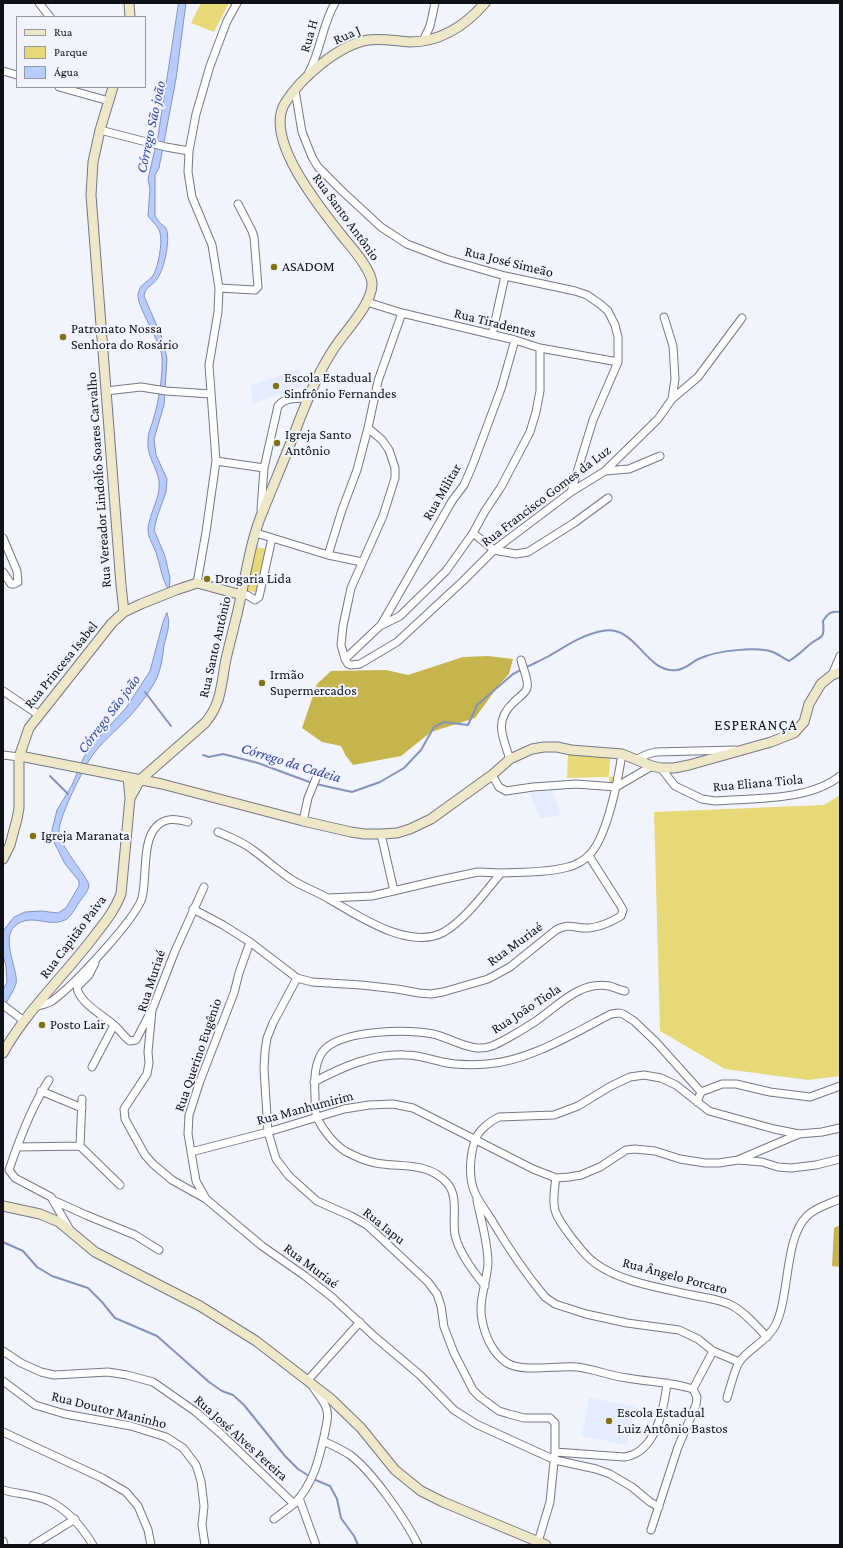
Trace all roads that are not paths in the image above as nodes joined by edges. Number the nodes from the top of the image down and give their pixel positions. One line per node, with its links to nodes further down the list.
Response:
1 (39, 3): 7 (street)
2 (128, 3): 8 (street)
3 (237, 3): 18 (street)
4 (335, 3): 12 (street, Rua H)
5 (435, 3): 9 (street)
6 (485, 3): 9 (street, Rua J)
7 (49, 16)
8 (130, 16)
9 (423, 41): 12 (street, Rua J)
10 (3, 71): 11 (street)
11 (16, 75)
12 (307, 76): 15 (street, Rua J)
13 (63, 88): 16 (street)
14 (113, 88): 16 (street, Rua Vereador Lindolfo Soares Carvalho)
15 (295, 90): 20 (street, Rua José Simeão); 22 (street, Rua Santo Antônio)
16 (109, 101): 17 (street, Rua Vereador Lindolfo Soares Carvalho)
17 (100, 130): 18 (street); 30 (street, Rua Vereador Lindolfo Soares Carvalho)
18 (188, 151): 21 (street)
19 (238, 204): 21 (street)
20 (505, 276): 26 (street); 29 (street, Rua José Simeão)
21 (219, 288): 31 (street)
22 (367, 302): 23 (street, Rua Tiradentes); 32 (street, Rua Santo Antônio)
23 (402, 314): 26 (street, Rua Tiradentes); 34 (street)
24 (664, 318): 33 (street, Rua Francisco Gomes da Luz)
25 (742, 318): 33 (street)
26 (492, 335): 27 (street, Rua Tiradentes)
27 (515, 340): 28 (street, Rua Tiradentes); 53 (street, Rua Militar)
28 (540, 348): 29 (street, Rua Tiradentes); 42 (street)
29 (618, 362): 39 (street, Rua José Simeão)
30 (106, 391): 31 (street); 52 (street, Rua Vereador Lindolfo Soares Carvalho)
31 (211, 394): 36 (street)
32 (307, 398): 37 (street, Rua Santo Antônio); 41 (street, Rua Santo Antônio)
33 (672, 399): 38 (street, Rua Francisco Gomes da Luz)
34 (368, 428): 47 (street); 48 (street)
35 (660, 456): 38 (street)
36 (216, 460): 37 (street); 50 (street)
37 (264, 468): 41 (street, Rua Santo Antônio)
38 (605, 471): 39 (street, Rua Francisco Gomes da Luz)
39 (571, 492): 46 (street, Rua Francisco Gomes da Luz)
40 (608, 498): 46 (street)
41 (261, 514): 43 (street, Rua Santo Antônio)
42 (473, 533): 46 (street); 53 (street)
43 (256, 534): 45 (street); 51 (street, Rua Santo Antônio)
44 (3, 538): 49 (street)
45 (272, 538): 47 (street); 51 (street)
46 (494, 550): 55 (street, Rua Francisco Gomes da Luz)
47 (328, 555): 48 (street)
48 (362, 562): 55 (street)
49 (3, 572)
50 (197, 583): 51 (street); 52 (street, Rua Princesa Isabel)
51 (242, 595): 72 (street, Rua Santo Antônio)
52 (124, 612): 59 (street, Rua Princesa Isabel)
53 (381, 625): 55 (street)
54 (840, 656): 57 (street)
55 (345, 659)
56 (522, 663): 64 (street)
57 (836, 674): 60 (street)
58 (3, 691): 59 (street)
59 (39, 715): 63 (street, Rua Princesa Isabel)
60 (738, 750): 65 (street); 67 (street)
61 (622, 754): 64 (street); 65 (street); 73 (street)
62 (3, 755): 63 (street)
63 (22, 757): 70 (street); 80 (street, Rua Princesa Isabel)
64 (510, 759): 68 (street)
65 (636, 759): 66 (street)
66 (652, 766): 67 (street); 73 (street)
67 (661, 768): 69 (street, Rua Eliana Tiola)
68 (492, 775): 73 (street); 78 (street)
69 (840, 776)
70 (128, 777): 72 (street); 74 (street)
71 (316, 778): 75 (street)
72 (140, 780): 74 (street, Rua Santo Antônio); 75 (street)
73 (616, 787): 79 (street)
74 (130, 798): 91 (street, Rua Capitão Paiva)
75 (303, 821): 78 (street)
76 (188, 822): 87 (street)
77 (218, 832): 84 (street)
78 (381, 834): 83 (street)
79 (589, 856): 81 (street); 88 (street, Rua Muriaé)
80 (3, 859)
81 (501, 873): 83 (street); 84 (street)
82 (204, 887): 85 (street)
83 (394, 891): 84 (street)
84 (329, 898)
85 (193, 909): 86 (street, Rua Muriaé); 92 (street, Rua Muriaé)
86 (250, 942): 88 (street, Rua Muriaé); 112 (street, Rua Querino Eugênio)
87 (99, 955): 91 (street); 94 (street)
88 (297, 978): 107 (street, Rua Iapu)
89 (624, 991): 98 (street, Rua João Tiola)
90 (4, 1006): 93 (street)
91 (38, 1006): 93 (street, Rua Capitão Paiva)
92 (152, 1010): 94 (street); 118 (street, Rua Muriaé)
93 (24, 1022): 95 (street, Rua Capitão Paiva)
94 (114, 1025): 96 (street)
95 (3, 1053)
96 (92, 1067)
97 (49, 1080): 100 (street)
98 (314, 1082): 101 (street); 105 (street, Rua João Tiola)
99 (840, 1086): 101 (street)
100 (42, 1091): 104 (street); 111 (street)
101 (701, 1092): 103 (street)
102 (82, 1099): 104 (street)
103 (697, 1102): 108 (street); 109 (street)
104 (82, 1108): 110 (street)
105 (317, 1117): 107 (street, Rua Manhumirim); 109 (street, Rua Manhumirim); 124 (street)
106 (840, 1128): 108 (street)
107 (268, 1132): 112 (street, Rua Manhumirim); 137 (street, Rua Iapu)
108 (799, 1134): 114 (street)
109 (476, 1139): 115 (street, Rua Manhumirim); 117 (street)
110 (80, 1146): 111 (street); 116 (street)
111 (18, 1147): 120 (street)
112 (191, 1152): 118 (street, Rua Querino Eugênio)
113 (840, 1159): 114 (street)
114 (738, 1160): 115 (street)
115 (556, 1178): 126 (street, Rua Ângelo Porcaro)
116 (120, 1185)
117 (475, 1194): 124 (street); 128 (street)
118 (206, 1199): 125 (street, Rua Muriaé)
119 (840, 1199): 126 (street)
120 (55, 1201): 122 (street); 123 (street)
121 (3, 1206): 122 (street)
122 (70, 1230): 131 (street)
123 (159, 1250)
124 (485, 1286): 132 (street)
125 (360, 1322): 131 (street); 138 (street, Rua Muriaé)
126 (767, 1337): 129 (street)
127 (3, 1351): 141 (street, Rua José Alves Pereira)
128 (713, 1351): 129 (street); 133 (street)
129 (739, 1362): 134 (street)
130 (3, 1381): 152 (street, Rua Doutor Maninho)
131 (309, 1382): 136 (street); 147 (street)
132 (667, 1383): 133 (street); 137 (street)
133 (693, 1389): 142 (street)
134 (726, 1398)
135 (3, 1432): 151 (street)
136 (323, 1441): 140 (street); 154 (street)
137 (555, 1452): 138 (street)
138 (555, 1460): 142 (street, Rua Muriaé); 147 (street)
139 (3, 1490): 144 (street)
140 (300, 1498): 141 (street); 153 (street)
141 (294, 1504): 143 (street)
142 (659, 1507): 145 (street)
143 (274, 1519)
144 (75, 1520): 149 (street); 150 (street)
145 (651, 1530)
146 (3, 1541): 148 (street)
147 (542, 1543)
148 (4, 1545)
149 (32, 1545)
150 (93, 1545)
151 (151, 1545)
152 (205, 1545)
153 (316, 1545)
154 (418, 1545)

